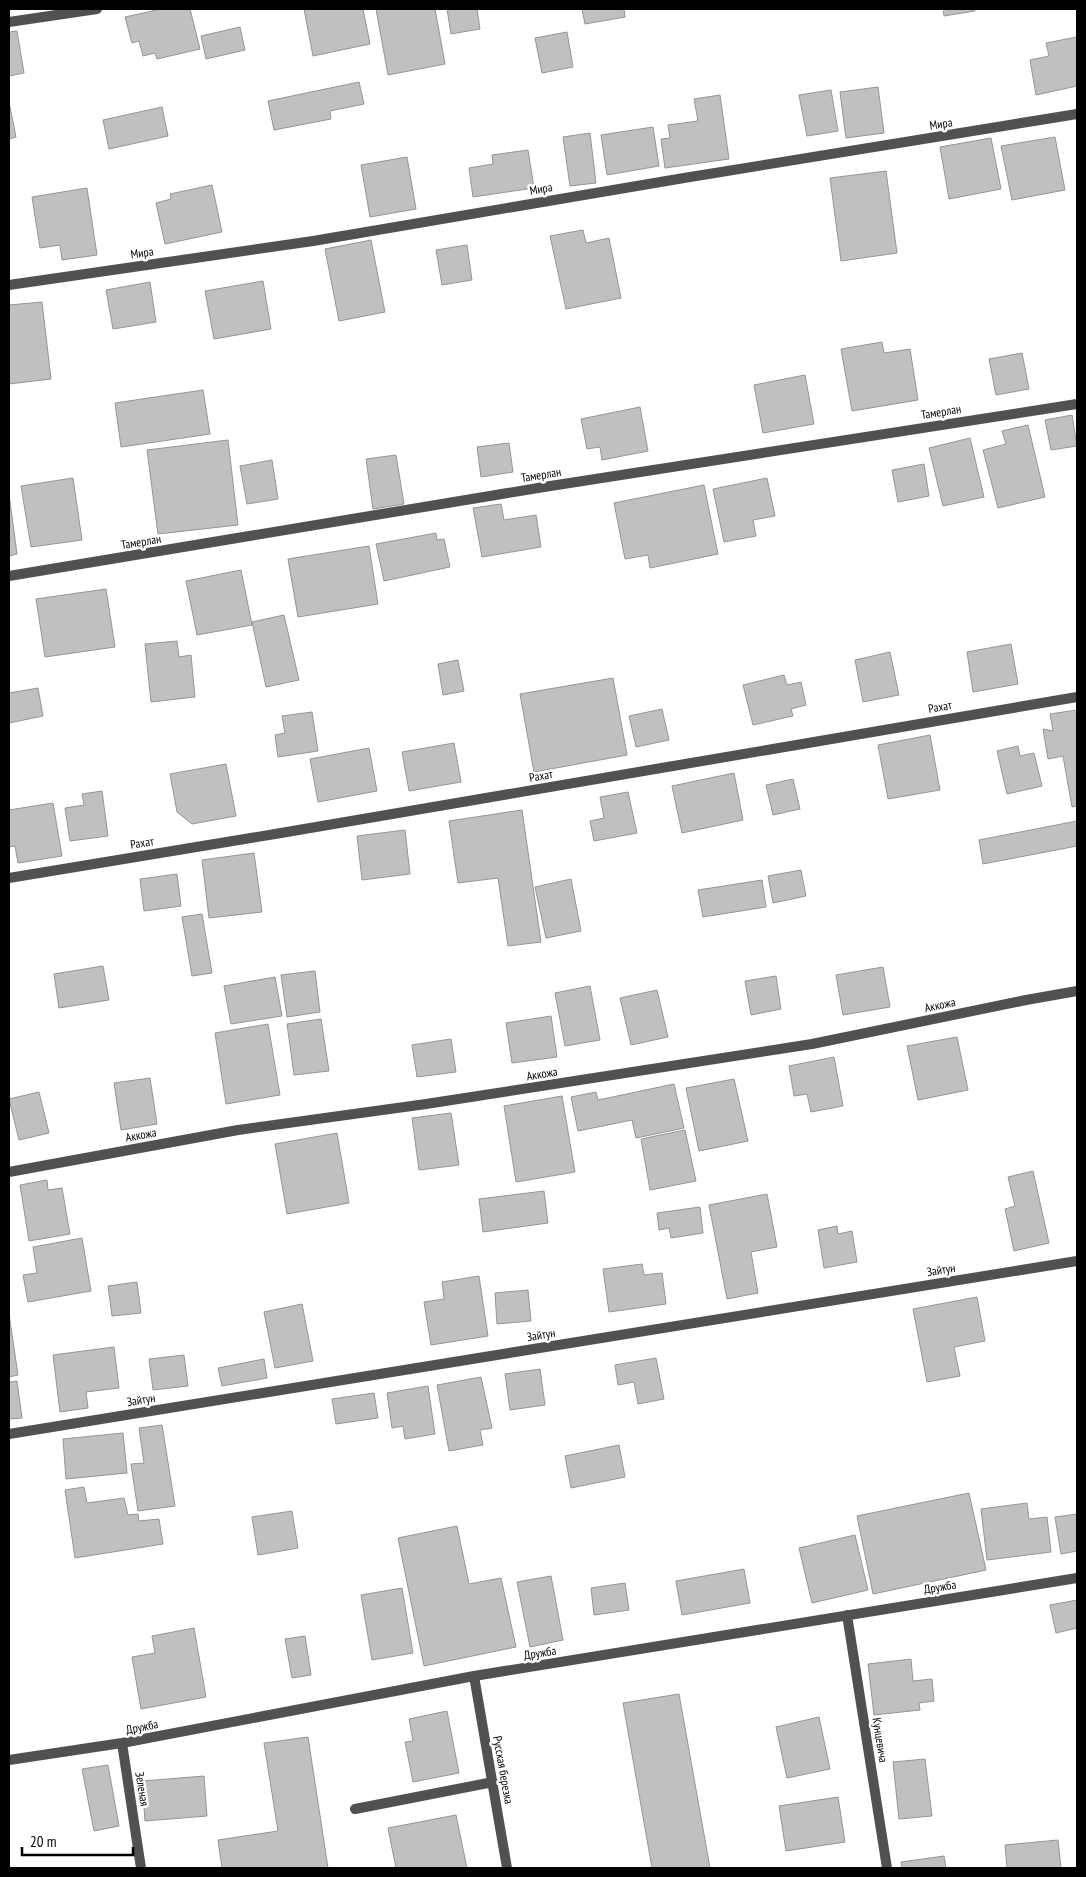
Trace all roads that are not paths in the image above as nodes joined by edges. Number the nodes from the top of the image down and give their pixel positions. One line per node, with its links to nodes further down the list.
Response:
1 (97, 9): 2 (street)
2 (9, 22)
3 (1077, 114): 4 (street, Мира)
4 (9, 285)
5 (1077, 404): 6 (street, Тамерлан)
6 (9, 576)
7 (1077, 696): 8 (street, Рахат)
8 (9, 878)
9 (1077, 991): 10 (street, Аккожа)
10 (9, 1172)
11 (1077, 1261): 12 (street, Зайтун)
12 (9, 1434)
13 (1077, 1578): 14 (street, Дружба)
14 (847, 1615): 15 (street, Дружба); 22 (street, Кунцевича)
15 (474, 1676): 16 (street, Дружба); 18 (street, Русская березка)
16 (122, 1743): 17 (street, Дружба); 20 (street, Зеленая)
17 (9, 1760)
18 (493, 1782): 19 (street); 21 (street, Русская березка)
19 (355, 1809)
20 (141, 1868)
21 (507, 1868)
22 (888, 1868)

